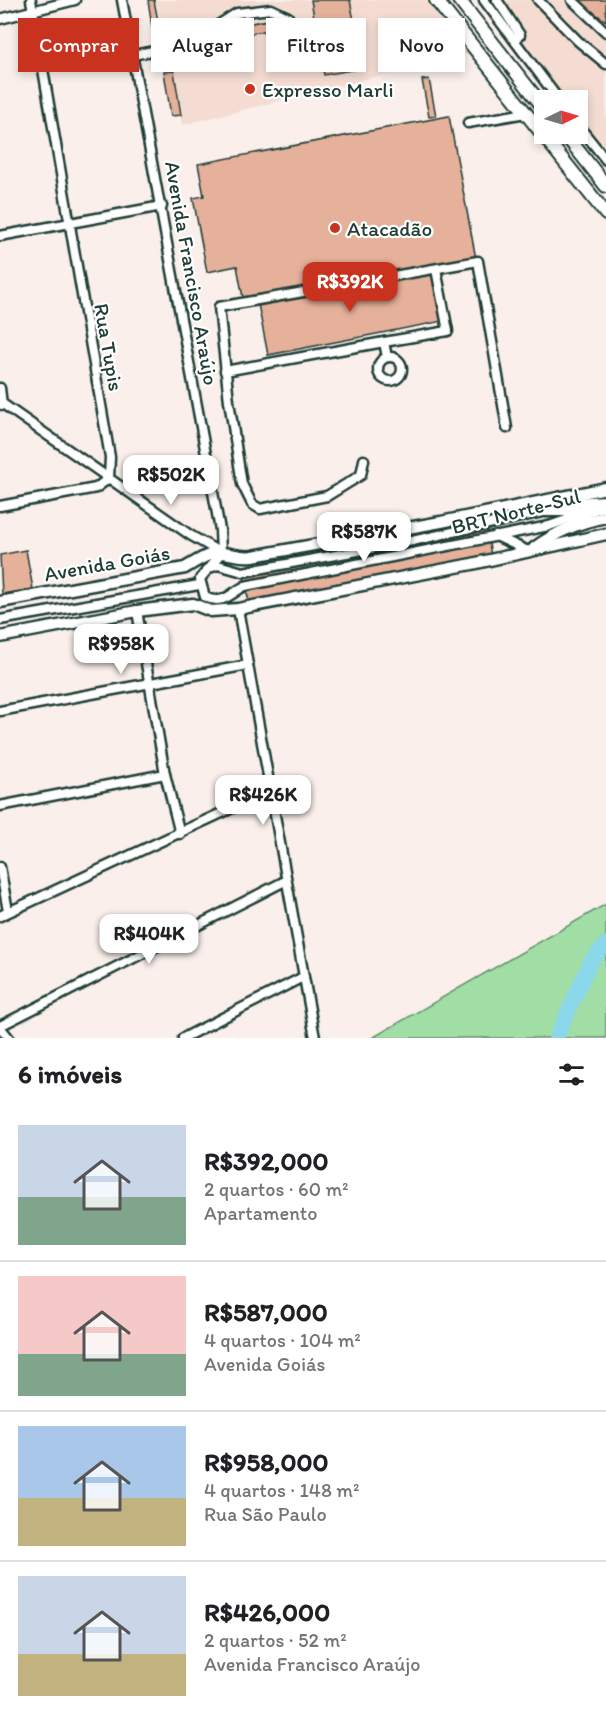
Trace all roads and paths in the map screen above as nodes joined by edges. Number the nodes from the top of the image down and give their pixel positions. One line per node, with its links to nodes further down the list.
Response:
1 (31, 0): 10 (street, Rua Tupis)
2 (75, 0): 10 (street)
3 (122, 0): 11 (street, Avenida Francisco Araújo)
4 (436, 0): 21 (highway)
5 (459, 0): 20 (highway)
6 (484, 0): 16 (street)
7 (497, 0): 16 (street)
8 (538, 0): 17 (street)
9 (572, 0): 15 (street)
10 (33, 11): 14 (street); 29 (street, Rua Tupis)
11 (126, 18)
12 (229, 18): 13 (street)
13 (288, 18)
14 (0, 19)
15 (606, 33)
16 (514, 40): 19 (street)
17 (606, 64)
18 (136, 72): 27 (street, Avenida Francisco Araújo)
19 (552, 90)
20 (534, 95)
21 (525, 113): 22 (street); 28 (highway)
22 (468, 123)
23 (588, 138): 25 (street)
24 (573, 144): 26 (highway)
25 (606, 160)
26 (606, 186)
27 (162, 206): 29 (street); 50 (street, Avenida Francisco Araújo)
28 (606, 214)
29 (70, 223): 30 (street); 39 (street, Rua Tupis)
30 (0, 236)
31 (436, 269): 32 (street); 34 (street); 37 (street)
32 (384, 342): 33 (street); 34 (street)
33 (387, 357)
34 (225, 371): 38 (street)
35 (0, 388): 36 (street)
36 (1, 404): 39 (street)
37 (507, 429)
38 (364, 460)
39 (109, 478): 43 (street); 50 (street)
40 (606, 488): 42 (main road, Avenida Goiás)
41 (606, 501): 45 (main road)
42 (519, 506): 45 (main road); 50 (main road, Avenida Goiás)
43 (0, 507)
44 (606, 508): 45 (street)
45 (593, 511): 46 (main road); 48 (street, BRT Norte-Sul); 49 (main road); 51 (street, BRT Norte-Sul)
46 (606, 517)
47 (606, 534): 49 (main road)
48 (496, 536): 49 (street); 53 (street, BRT Norte-Sul)
49 (529, 552): 55 (main road)
50 (221, 553): 51 (street); 54 (main road, Avenida Goiás)
51 (207, 569): 52 (street)
52 (200, 585): 53 (street); 57 (street)
53 (208, 599): 55 (street)
54 (0, 602)
55 (233, 610): 56 (main road); 59 (street)
56 (137, 611): 58 (main road); 60 (street)
57 (0, 620)
58 (0, 637)
59 (248, 665): 60 (street); 63 (street)
60 (148, 683): 61 (street); 62 (street)
61 (0, 711)
62 (165, 774): 64 (street); 65 (street)
63 (271, 790): 65 (street); 67 (street)
64 (0, 806)
65 (180, 834): 68 (street)
66 (0, 867): 68 (street)
67 (285, 880): 69 (street); 70 (street)
68 (4, 914)
69 (303, 977): 72 (street); 73 (street)
70 (0, 1027): 71 (street)
71 (9, 1038)
72 (183, 1038)
73 (315, 1038)

